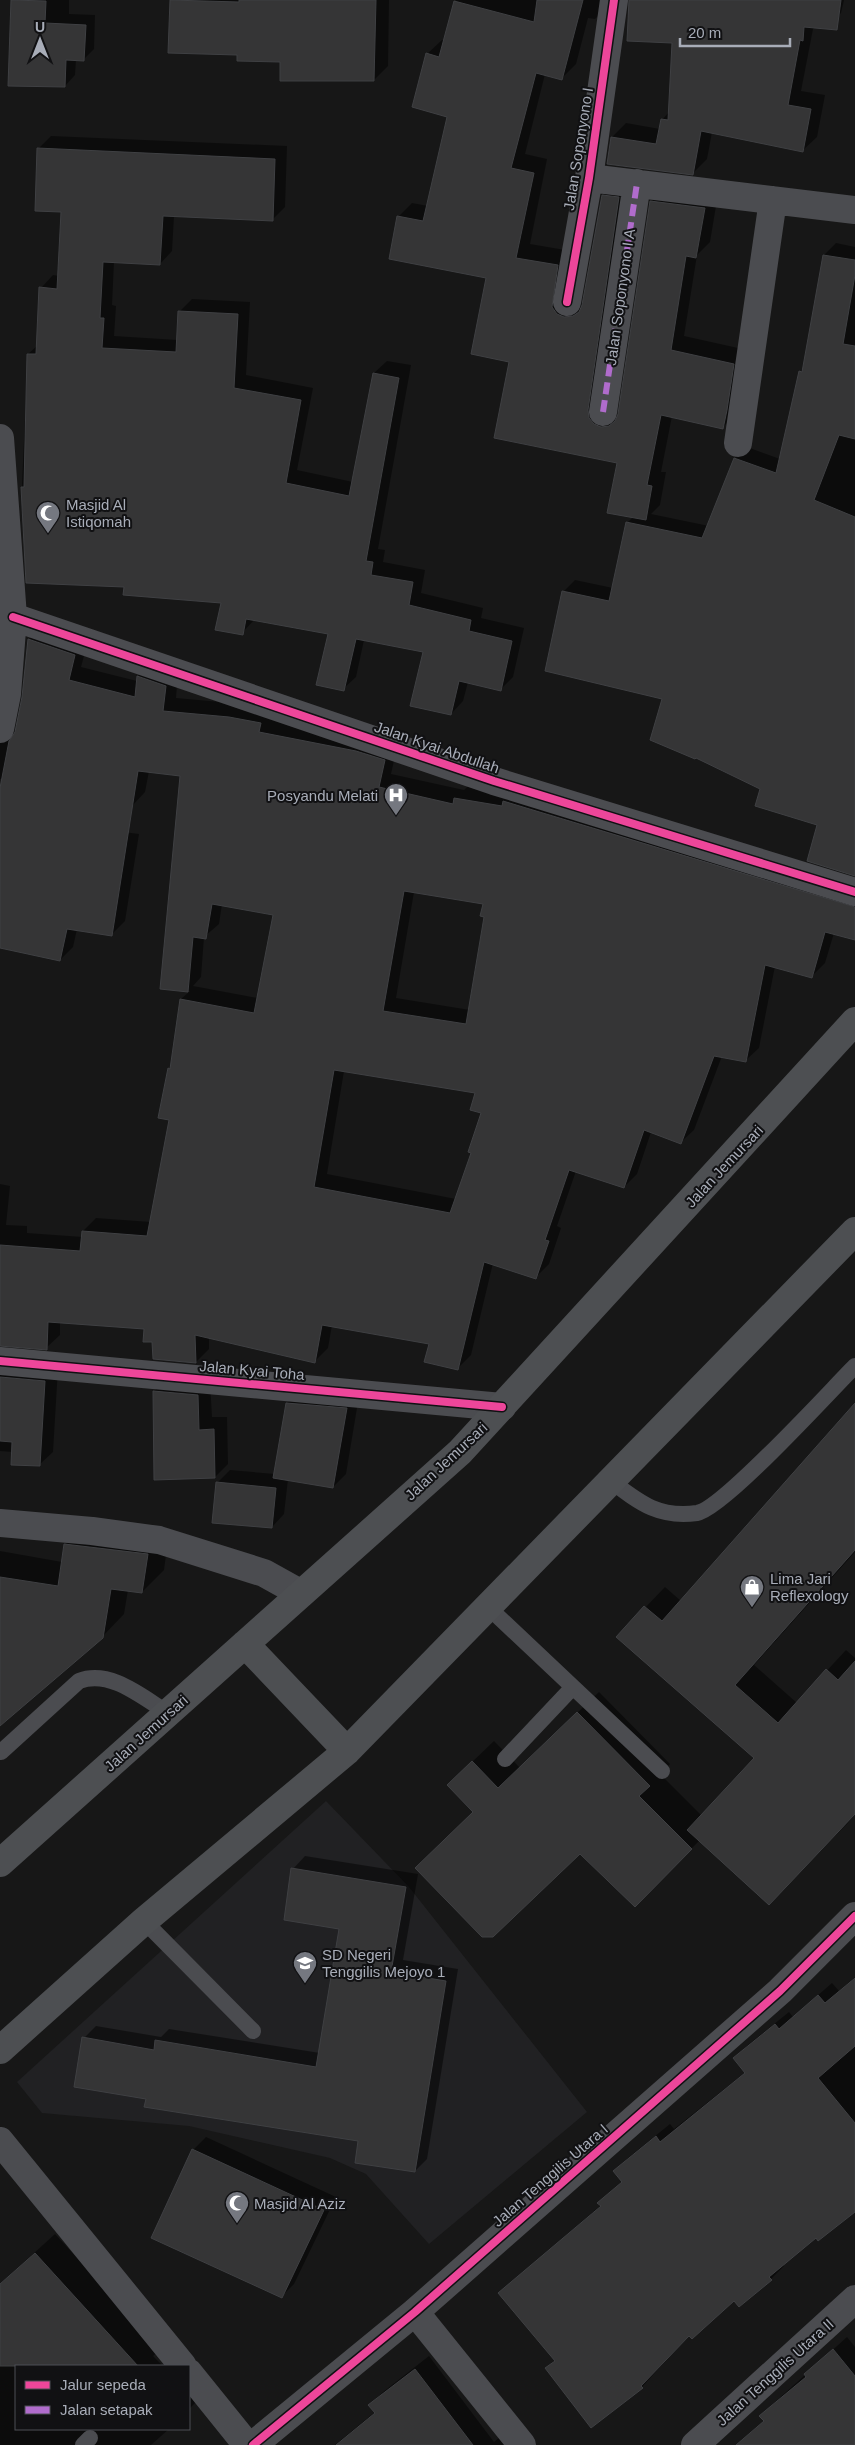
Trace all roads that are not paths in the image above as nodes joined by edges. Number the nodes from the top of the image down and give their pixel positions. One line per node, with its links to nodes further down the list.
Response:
1 (614, 0): 2 (street, Jalan Soponyono I)
2 (589, 178): 3 (street, Jalan Soponyono I); 6 (street, Jalan Soponyono I)
3 (637, 183): 4 (street, Jalan Soponyono I); 7 (street, Jalan Soponyono I A)
4 (773, 200): 5 (street, Jalan Soponyono I); 9 (street)
5 (855, 210)
6 (566, 302)
7 (603, 412)
8 (0, 438): 10 (street)
9 (738, 443)
10 (13, 617): 11 (street); 12 (street, Jalan Kyai Abdullah)
11 (0, 729)
12 (855, 892)
13 (855, 1021): 17 (main road, Jalan Jemursari)
14 (855, 1232): 18 (main road)
15 (0, 1361): 17 (street, Jalan Kyai Toha)
16 (855, 1366): 18 (lane)
17 (502, 1407): 20 (main road, Jalan Jemursari)
18 (611, 1482): 21 (main road)
19 (0, 1524): 20 (street)
20 (300, 1593): 22 (main road, Jalan Jemursari)
21 (488, 1607): 23 (lane); 25 (main road)
22 (245, 1644): 24 (main road, Jalan Jemursari); 25 (main road)
23 (573, 1687): 27 (lane); 28 (lane)
24 (168, 1713): 26 (lane); 29 (main road, Jalan Jemursari)
25 (347, 1751): 31 (main road)
26 (0, 1752)
27 (505, 1759)
28 (662, 1771)
29 (0, 1863)
30 (855, 1916): 36 (street, Jalan Tenggilis Utara I)
31 (144, 1921): 32 (lane); 33 (main road)
32 (253, 2031)
33 (0, 2050)
34 (0, 2141): 37 (street)
35 (855, 2299): 42 (street, Jalan Tenggilis Utara II)
36 (415, 2312): 40 (street, Jalan Tenggilis Utara I); 41 (street)
37 (182, 2365)
38 (190, 2374): 39 (street)
39 (247, 2445)
40 (253, 2445)
41 (522, 2445)
42 (695, 2445)

